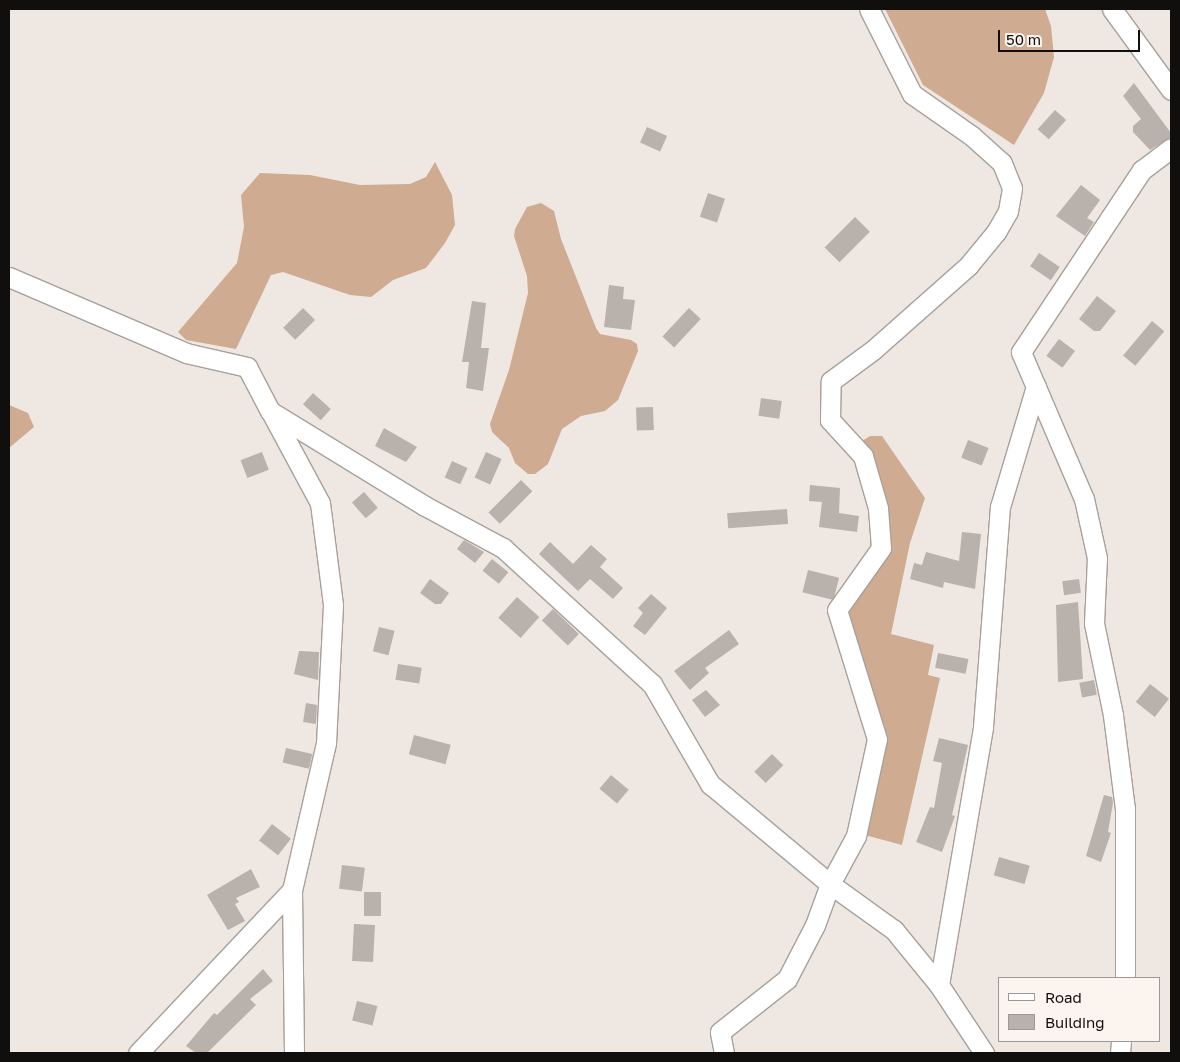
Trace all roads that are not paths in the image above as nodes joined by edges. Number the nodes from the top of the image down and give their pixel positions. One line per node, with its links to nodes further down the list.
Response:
1 (869, 9): 10 (street)
2 (1112, 9): 3 (street)
3 (1171, 90)
4 (1171, 148): 8 (street)
5 (9, 277): 6 (street)
6 (36, 289): 7 (street); 9 (street)
7 (9, 294)
8 (1036, 386): 12 (street); 13 (street)
9 (270, 411): 10 (street); 11 (street)
10 (830, 884): 13 (street); 16 (street)
11 (292, 890): 14 (street); 15 (street)
12 (1125, 977)
13 (939, 985): 17 (street)
14 (138, 1053)
15 (294, 1053)
16 (724, 1053)
17 (984, 1053)

